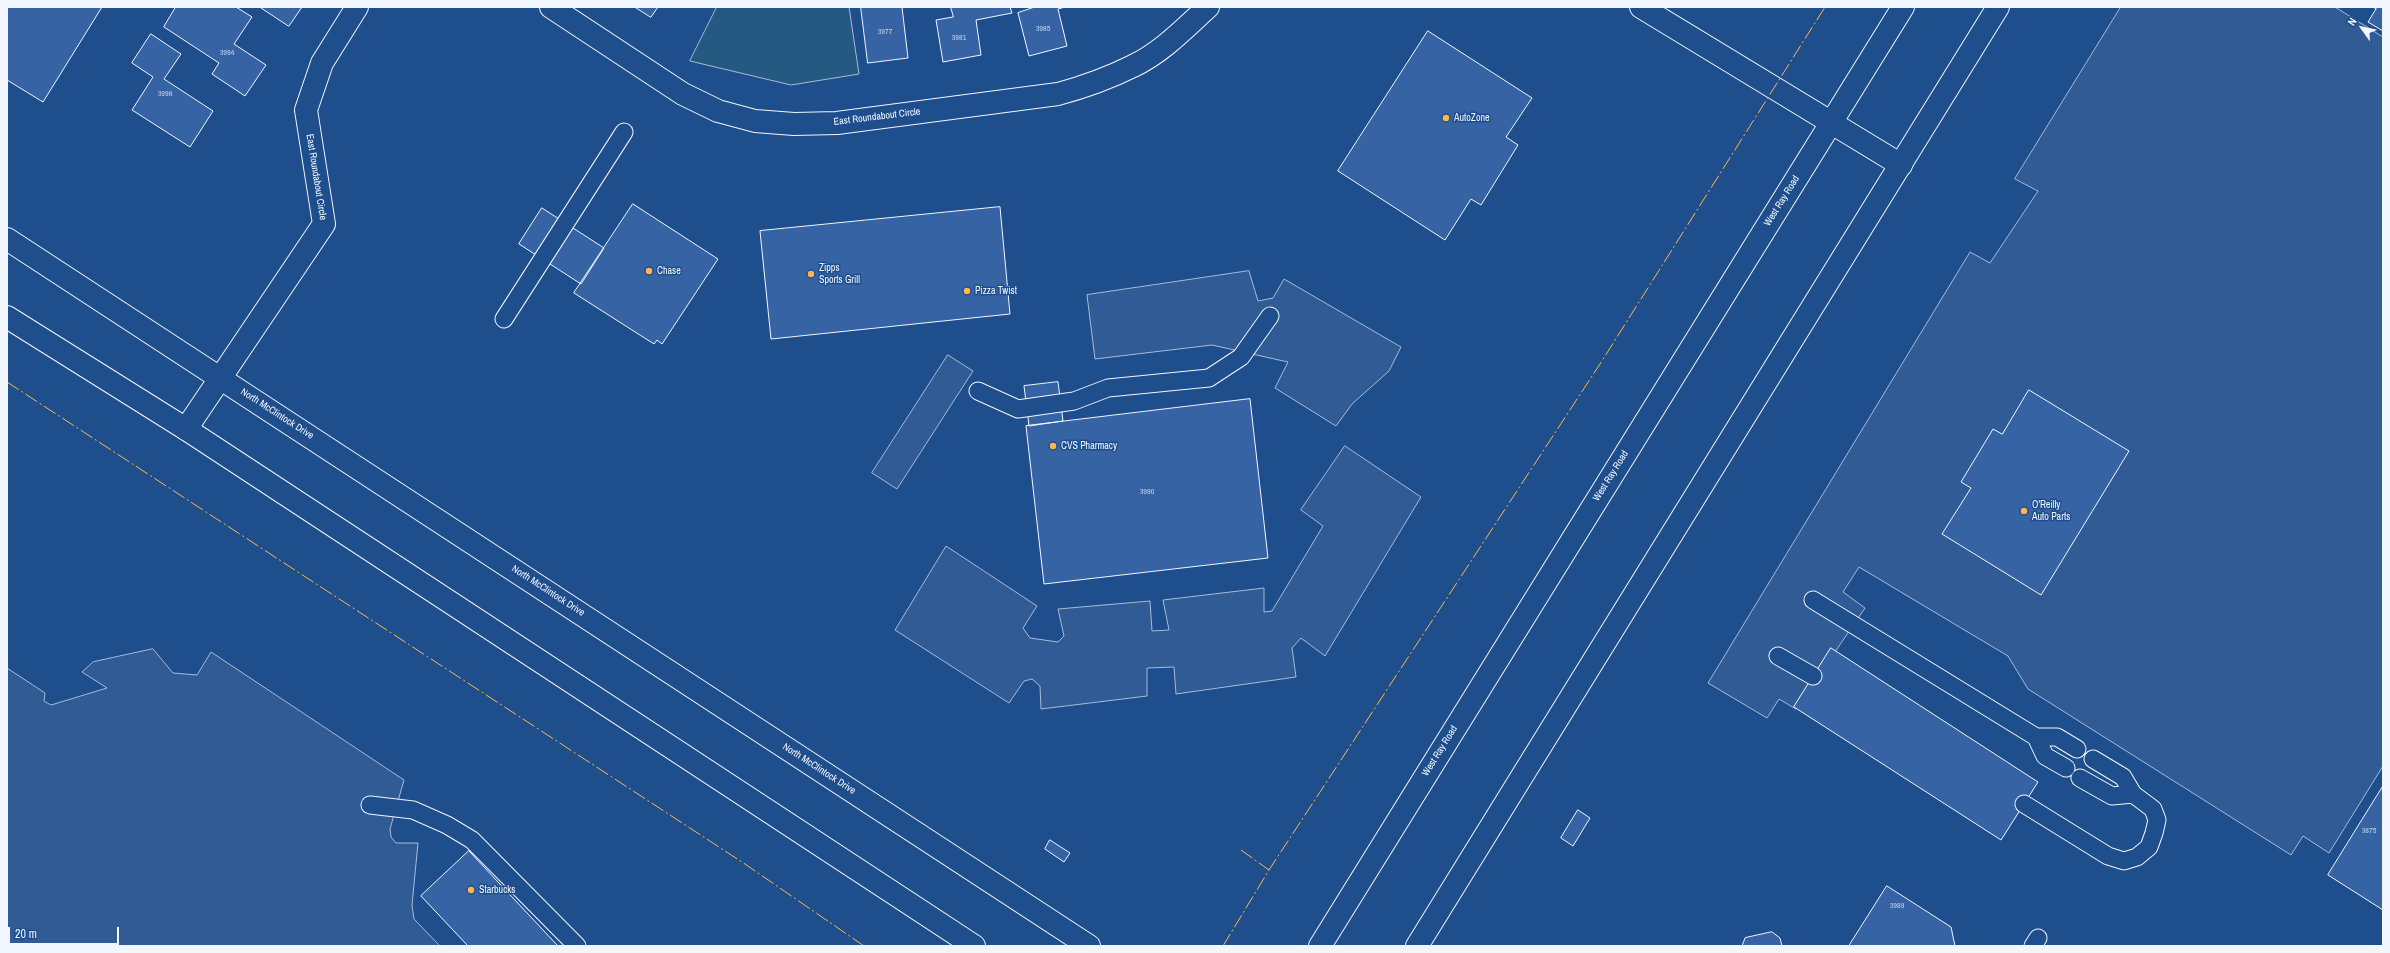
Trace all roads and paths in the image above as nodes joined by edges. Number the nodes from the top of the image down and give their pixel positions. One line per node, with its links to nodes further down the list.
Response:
1 (357, 7): 14 (main road, East Roundabout Circle)
2 (551, 7): 3 (main road, East Roundabout Circle)
3 (1208, 7)
4 (1641, 7): 7 (main road)
5 (1903, 7): 7 (main road, West Ray Road)
6 (1998, 7): 9 (main road)
7 (1830, 123): 9 (main road); 31 (main road, West Ray Road)
8 (624, 132): 13 (lane)
9 (1901, 165): 32 (main road)
10 (7, 239): 14 (main road, North McClintock Drive)
11 (1270, 316): 15 (lane)
12 (7, 317): 16 (main road)
13 (504, 319)
14 (221, 377): 16 (main road, East Roundabout Circle); 30 (main road, North McClintock Drive)
15 (978, 391)
16 (186, 429): 29 (main road)
17 (1813, 600): 20 (lane)
18 (1778, 656): 19 (lane)
19 (1813, 676)
20 (2036, 737): 21 (lane); 23 (lane)
21 (2077, 749)
22 (2093, 759): 25 (lane)
23 (2066, 768)
24 (2080, 778): 25 (lane)
25 (2133, 794): 26 (lane)
26 (2024, 804)
27 (370, 805): 28 (lane)
28 (577, 946)
29 (974, 946)
30 (1089, 946)
31 (1320, 946)
32 (1417, 946)

